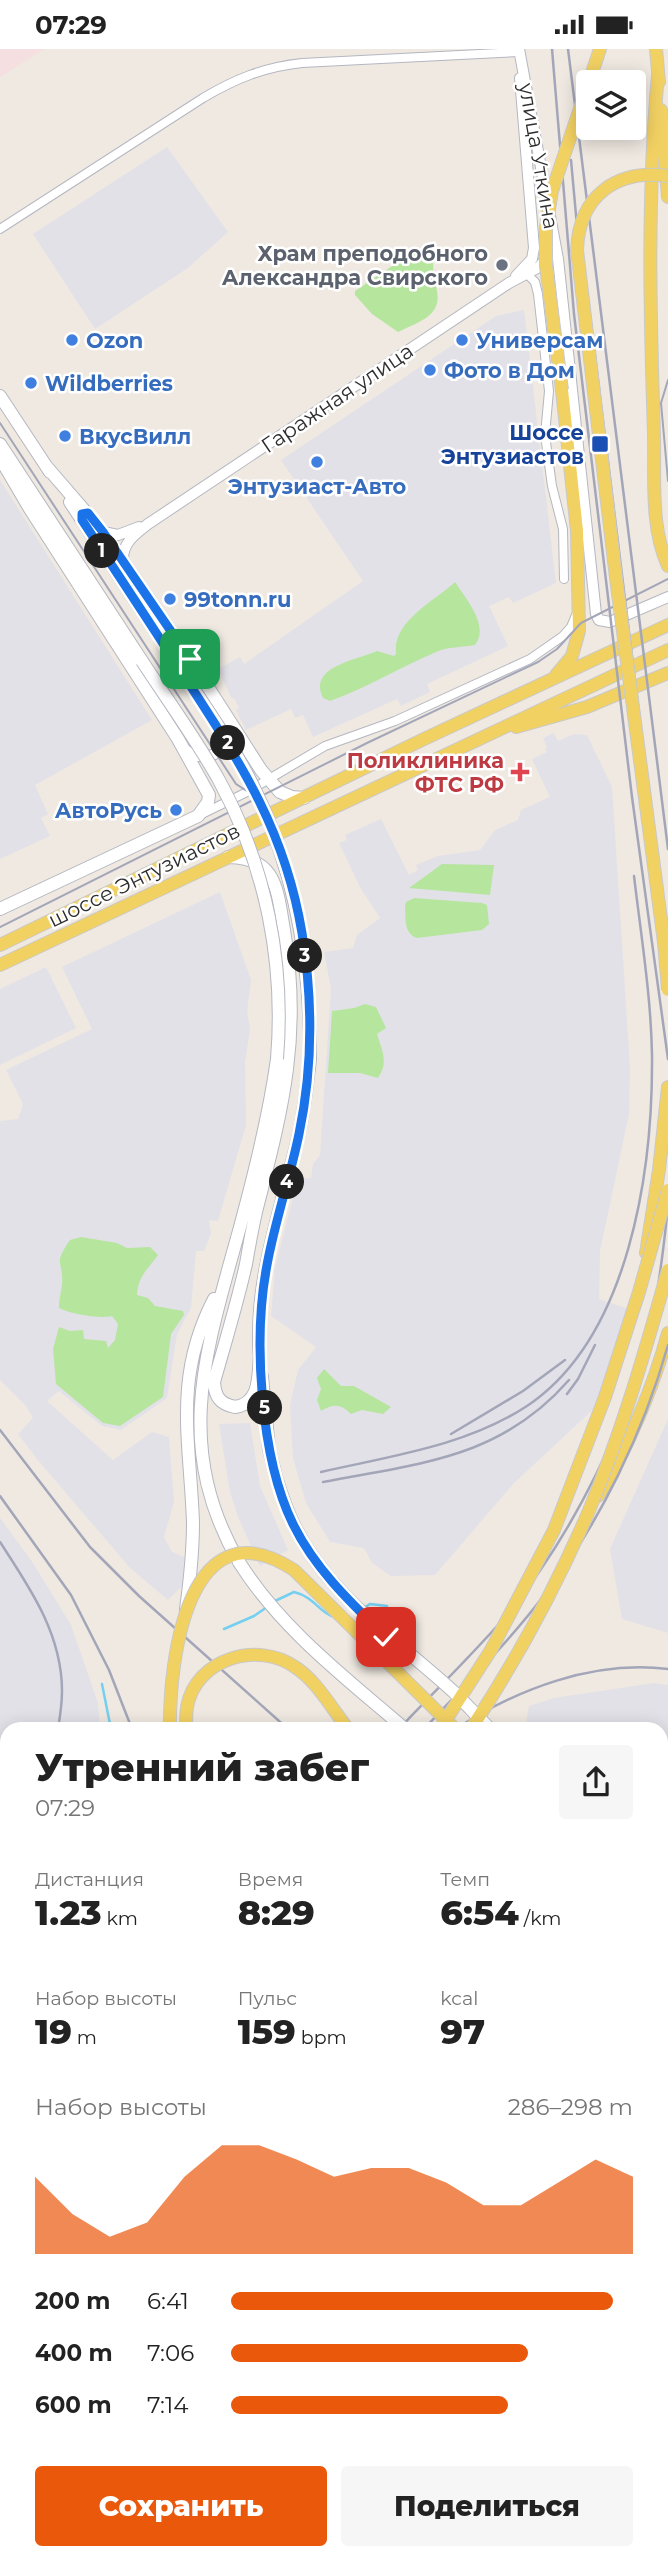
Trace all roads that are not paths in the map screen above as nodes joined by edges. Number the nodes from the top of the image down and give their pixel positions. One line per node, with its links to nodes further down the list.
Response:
1 (600, 49): 4 (main road)
2 (656, 49): 5 (main road)
3 (519, 50): 9 (street); 10 (street, улица Уткина); 12 (street, улица Уткина)
4 (593, 70)
5 (659, 75): 8 (main road); 20 (main road)
6 (576, 120): 23 (main road, bridge)
7 (668, 176): 38 (main road, bridge)
8 (668, 197)
9 (0, 229)
10 (555, 238): 11 (street, улица Уткина); 22 (street)
11 (527, 274): 12 (street, Гаражная улица); 21 (street)
12 (509, 283): 17 (street, Гаражная улица)
13 (0, 396): 16 (main road)
14 (0, 444): 42 (main road, bridge)
15 (0, 459): 30 (main road)
16 (86, 517): 18 (main road); 47 (main road, bridge)
17 (148, 524): 18 (street, Гаражная улица); 19 (street, Гаражная улица)
18 (103, 532): 19 (main road)
19 (123, 561): 28 (main road)
20 (668, 566)
21 (564, 579)
22 (668, 597)
23 (579, 602): 27 (main road); 31 (street)
24 (668, 625): 27 (main road, шоссе Энтузиастов)
25 (668, 650): 29 (main road, шоссе Энтузиастов)
26 (668, 673): 29 (main road)
27 (552, 680): 32 (main road, шоссе Энтузиастов)
28 (229, 720): 30 (street); 31 (main road)
29 (479, 738): 34 (main road, шоссе Энтузиастов)
30 (183, 748): 33 (main road)
31 (268, 779): 32 (main road); 33 (street)
32 (304, 798): 36 (main road, шоссе Энтузиастов)
33 (198, 816): 35 (main road)
34 (228, 857): 37 (main road, шоссе Энтузиастов); 40 (main road)
35 (3, 908)
36 (0, 945)
37 (0, 965)
38 (668, 990)
39 (668, 1087): 45 (main road, bridge)
40 (275, 1140): 42 (main road); 47 (main road)
41 (668, 1190): 45 (main road, bridge)
42 (241, 1225): 44 (main road)
43 (668, 1270): 48 (main road, bridge)
44 (226, 1276): 49 (main road); 53 (main road, bridge)
45 (639, 1292): 54 (main road, bridge)
46 (668, 1333): 48 (main road, bridge)
47 (260, 1354): 57 (main road, bridge)
48 (589, 1511): 56 (main road, bridge)
49 (186, 1609): 50 (main road, bridge); 55 (main road, bridge)
50 (170, 1722)
51 (186, 1722): 52 (main road, bridge)
52 (343, 1722)
53 (397, 1722)
54 (445, 1722)
55 (448, 1722)
56 (476, 1722)
57 (482, 1722)

